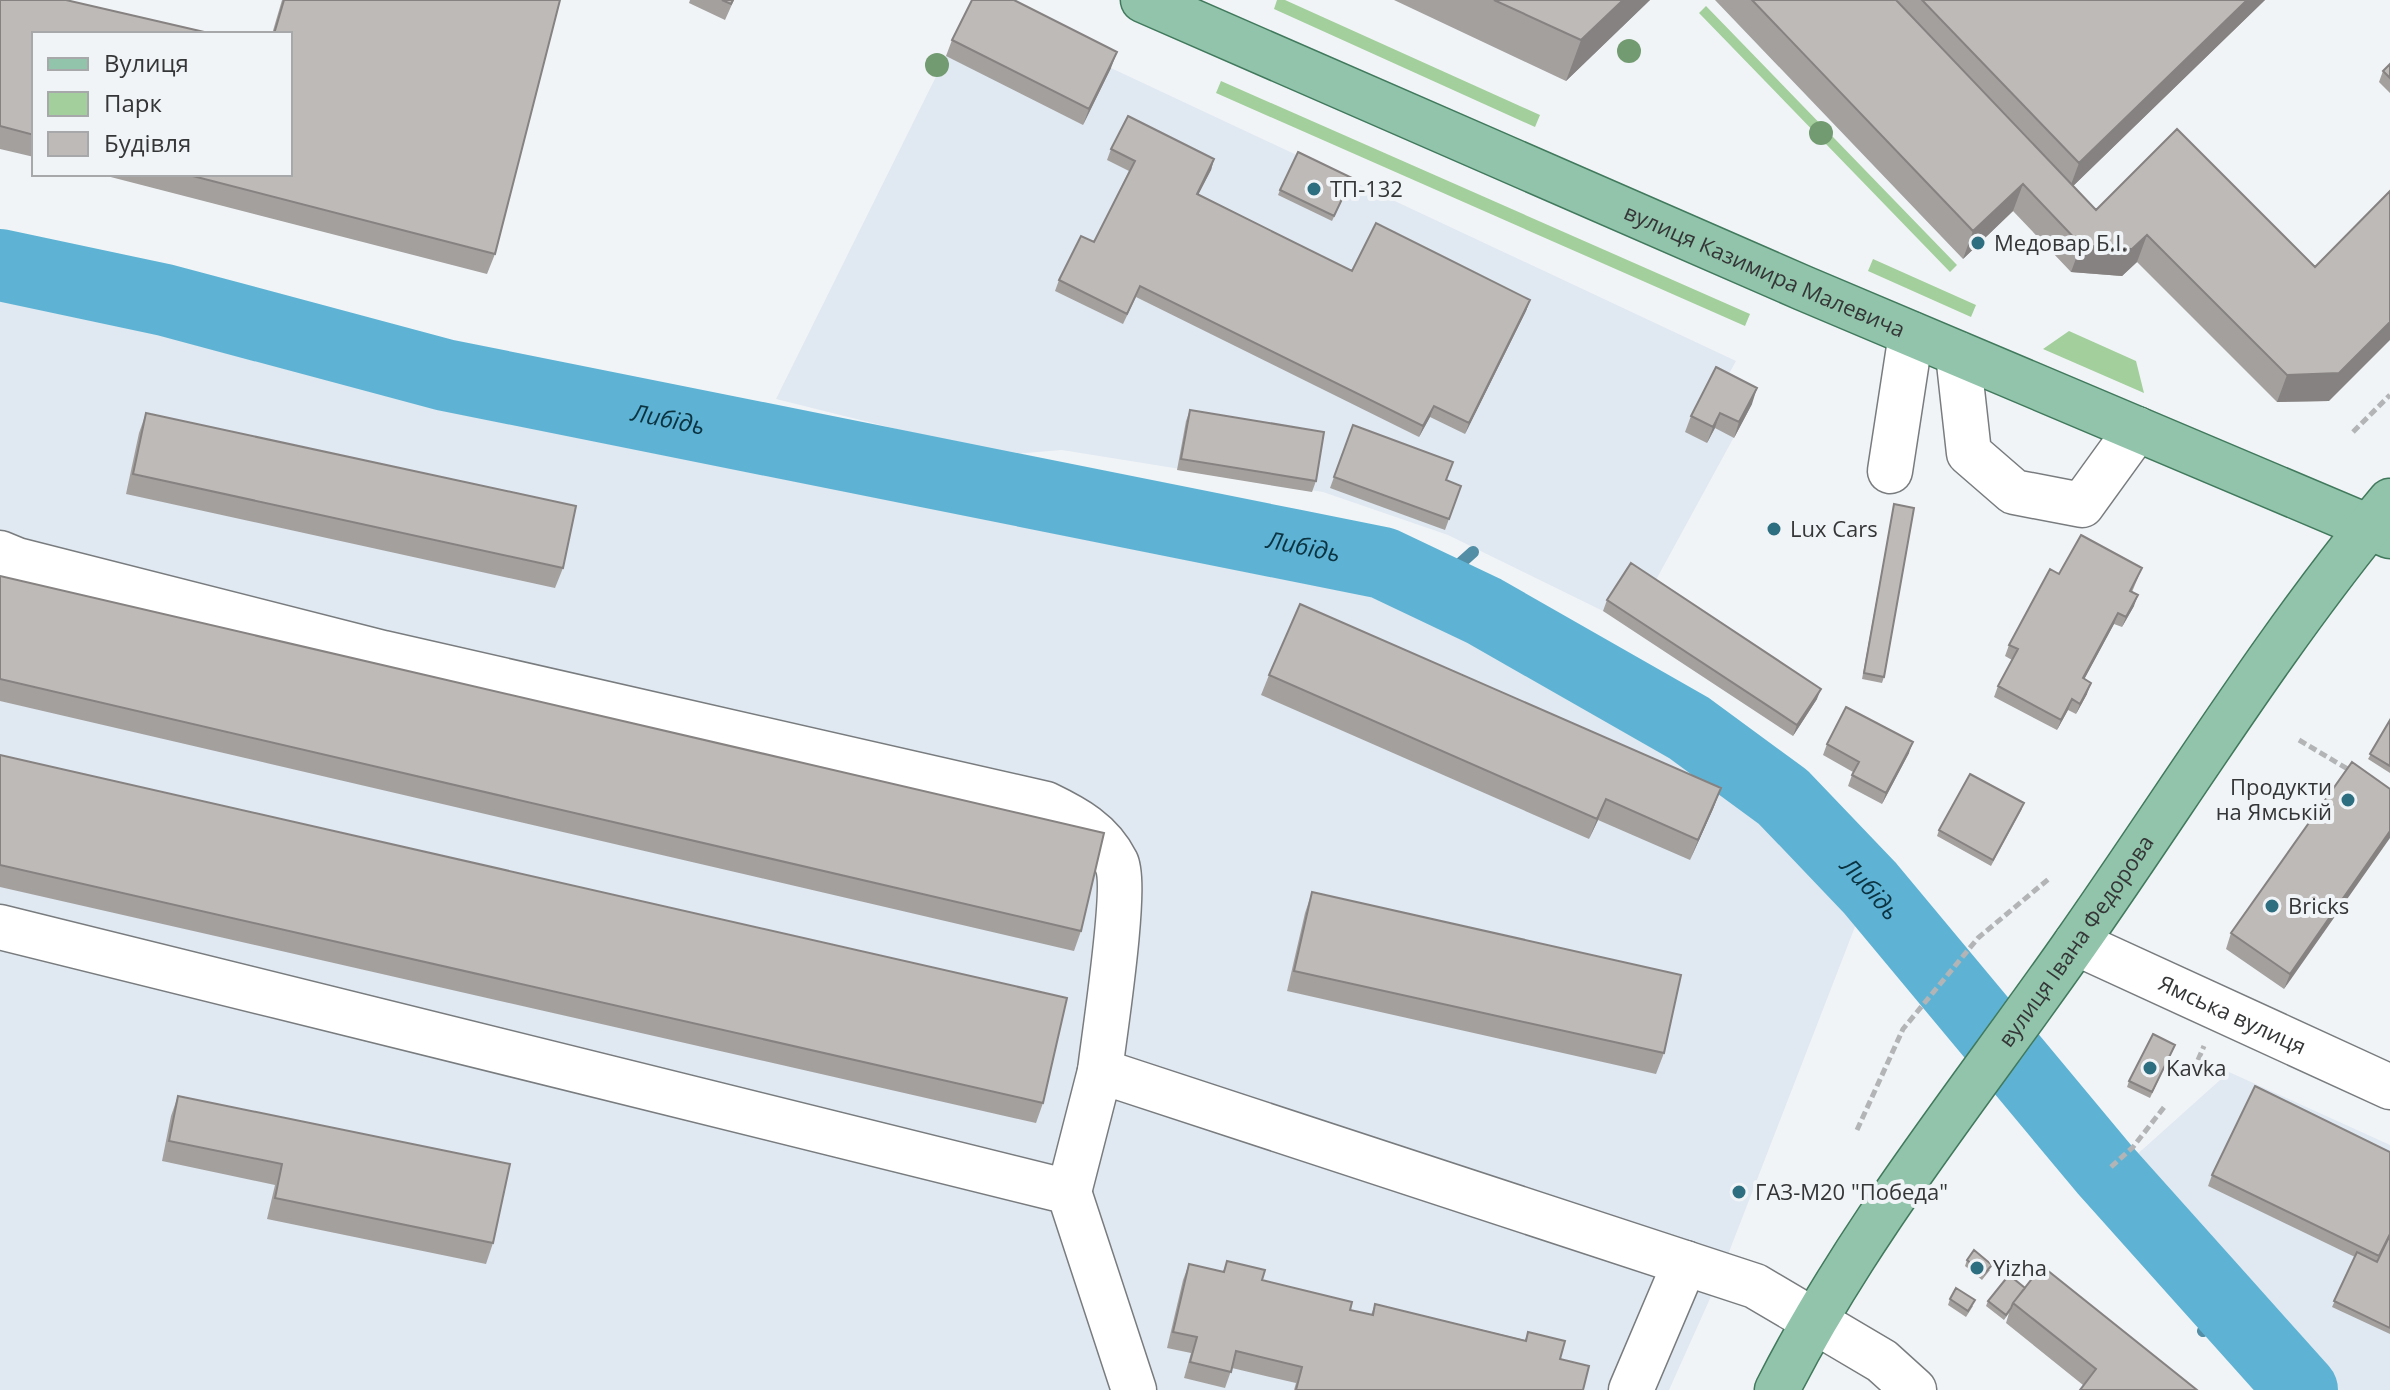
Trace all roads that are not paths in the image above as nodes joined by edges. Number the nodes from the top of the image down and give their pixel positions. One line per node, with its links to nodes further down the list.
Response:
1 (1143, 0): 2 (main road, вулиця Казимира Малевича)
2 (1911, 334): 3 (main road, вулиця Казимира Малевича); 5 (street)
3 (1958, 354): 4 (main road, вулиця Казимира Малевича); 4 (street)
4 (2137, 429): 6 (main road, вулиця Казимира Малевича)
5 (1890, 471)
6 (2383, 521): 9 (main road, вулиця Івана Федорова)
7 (0, 553): 10 (street)
8 (0, 927): 12 (street)
9 (2076, 943): 11 (street, Ямська вулиця); 14 (main road, вулиця Івана Федорова)
10 (1100, 1071): 12 (street); 13 (street)
11 (2390, 1087)
12 (1069, 1192): 15 (street)
13 (1685, 1263): 14 (street); 16 (street)
14 (1814, 1320): 17 (main road, вулиця Івана Федорова); 18 (street)
15 (1134, 1390)
16 (1631, 1390)
17 (1777, 1390)
18 (1914, 1390)

